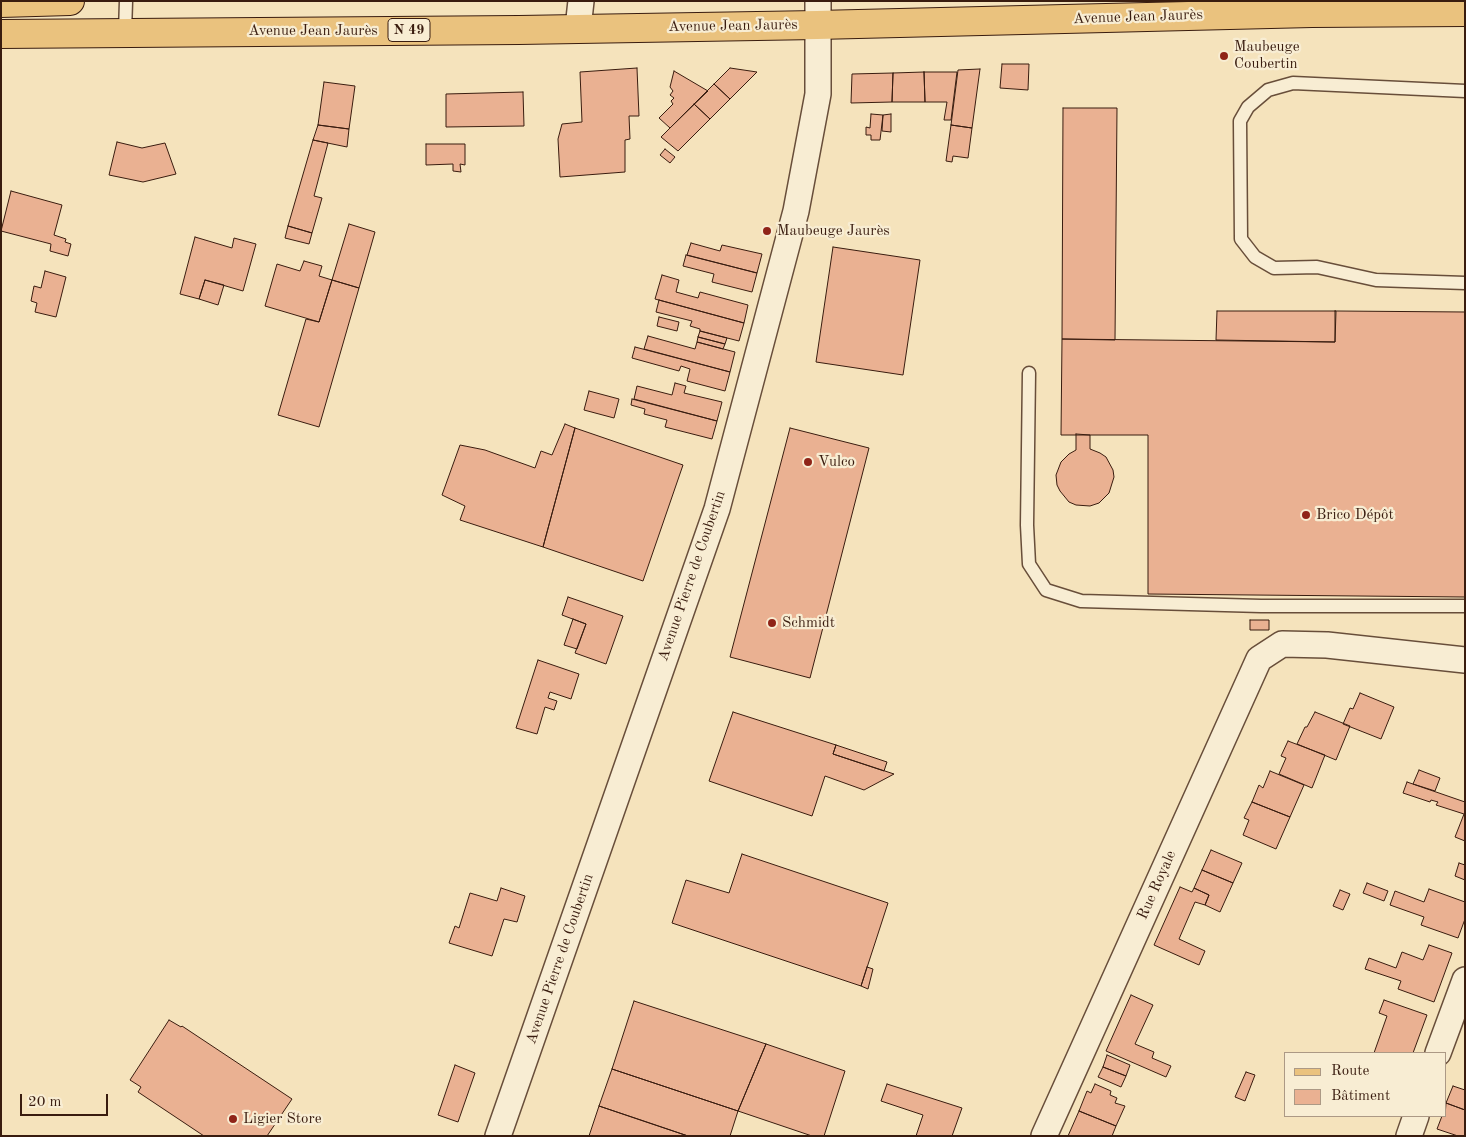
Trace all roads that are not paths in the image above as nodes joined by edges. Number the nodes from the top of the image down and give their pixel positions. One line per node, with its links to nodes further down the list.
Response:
1 (70, 1): 4 (main road)
2 (126, 1): 8 (lane)
3 (581, 1): 7 (street)
4 (1, 3)
5 (1465, 12): 6 (main road, Avenue Jean Jaurès / N 49)
6 (817, 13): 7 (main road, Avenue Jean Jaurès / N 49); 18 (street, Avenue Pierre de Coubertin)
7 (578, 28): 8 (main road, Avenue Jean Jaurès / N 49)
8 (125, 32): 9 (main road, Avenue Jean Jaurès / N 49)
9 (1, 34)
10 (1465, 90): 11 (lane)
11 (1465, 283)
12 (1029, 373): 13 (lane)
13 (1465, 606)
14 (1465, 660): 19 (street, Rue Royale)
15 (1465, 980): 16 (street)
16 (1438, 1052)
17 (1416, 1117): 20 (street)
18 (498, 1136)
19 (1044, 1136)
20 (1409, 1136)

